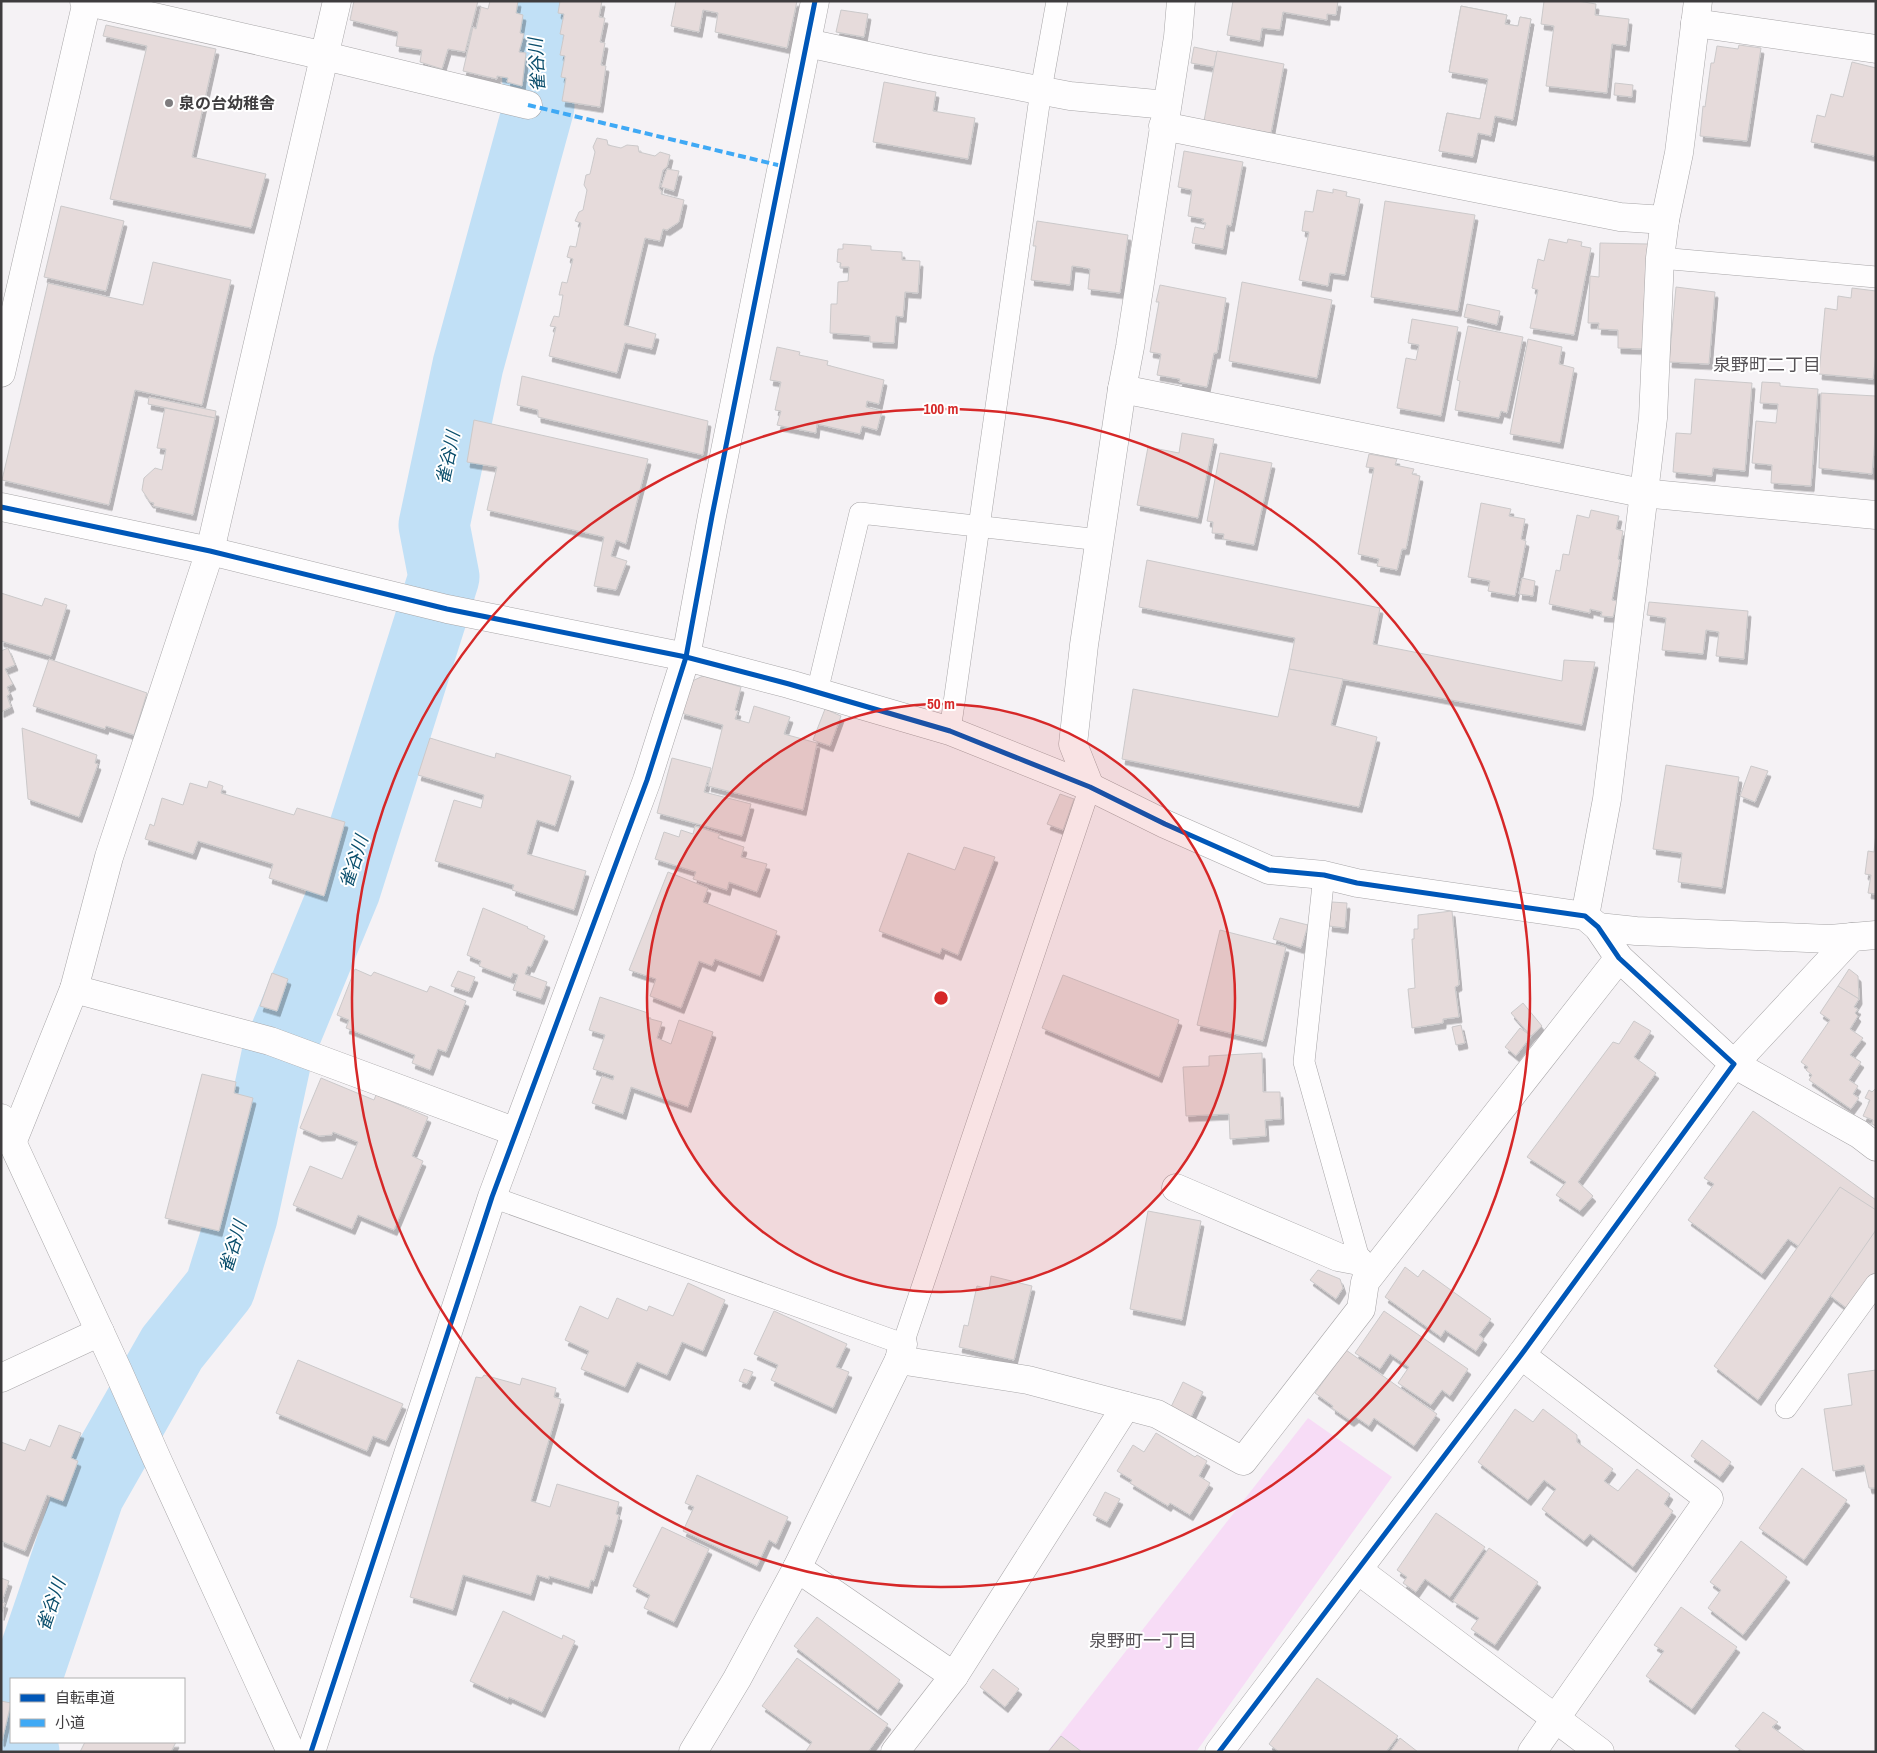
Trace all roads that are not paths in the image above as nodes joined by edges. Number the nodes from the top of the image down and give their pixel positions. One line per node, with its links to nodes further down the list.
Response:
1 (337, 1): 9 (street)
2 (815, 1): 7 (street)
3 (1057, 1): 10 (lane)
4 (1181, 1): 12 (street)
5 (86, 2): 9 (street); 16 (street)
6 (1697, 12): 8 (street); 13 (street)
7 (807, 43): 10 (street); 24 (street)
8 (1876, 49)
9 (325, 56): 11 (street); 23 (street)
10 (1041, 90): 12 (street); 21 (lane)
11 (528, 105)
12 (1165, 116): 13 (street); 17 (street)
13 (1665, 220): 14 (street)
14 (1660, 258): 15 (lane); 18 (street)
15 (1876, 277)
16 (1, 373)
17 (1122, 389): 18 (street); 22 (street)
18 (1642, 493): 20 (street); 29 (street)
19 (1, 507): 23 (street)
20 (1876, 515)
21 (979, 525): 22 (lane); 25 (lane); 26 (lane)
22 (1100, 540): 27 (street)
23 (210, 551): 24 (street); 32 (street)
24 (686, 657): 25 (street); 35 (street)
25 (817, 692): 26 (street)
26 (950, 731): 27 (street)
27 (1090, 787): 28 (street); 43 (lane)
28 (1324, 875): 29 (street); 40 (lane)
29 (1592, 921): 30 (street); 31 (street)
30 (1864, 936): 33 (street)
31 (1619, 958): 33 (street); 40 (street)
32 (74, 989): 35 (street); 36 (street)
33 (1734, 1064): 37 (street); 44 (street)
34 (1, 1118): 36 (street)
35 (516, 1132): 39 (street)
36 (12, 1143): 42 (street)
37 (1876, 1147)
38 (1176, 1188): 40 (street)
39 (492, 1197): 43 (lane); 53 (street)
40 (1362, 1272): 46 (street)
41 (1876, 1284): 47 (lane)
42 (100, 1332): 45 (street); 52 (street)
43 (901, 1352): 46 (street); 48 (street)
44 (1521, 1355): 49 (street); 51 (street)
45 (1, 1378)
46 (1126, 1406): 50 (street)
47 (1786, 1408)
48 (797, 1568): 50 (street); 54 (street)
49 (1358, 1570): 51 (street); 56 (street)
50 (954, 1676): 55 (street)
51 (1555, 1718): 57 (street); 58 (street)
52 (291, 1752)
53 (311, 1752)
54 (693, 1752)
55 (895, 1752)
56 (1219, 1752)
57 (1532, 1752)
58 (1600, 1752)

